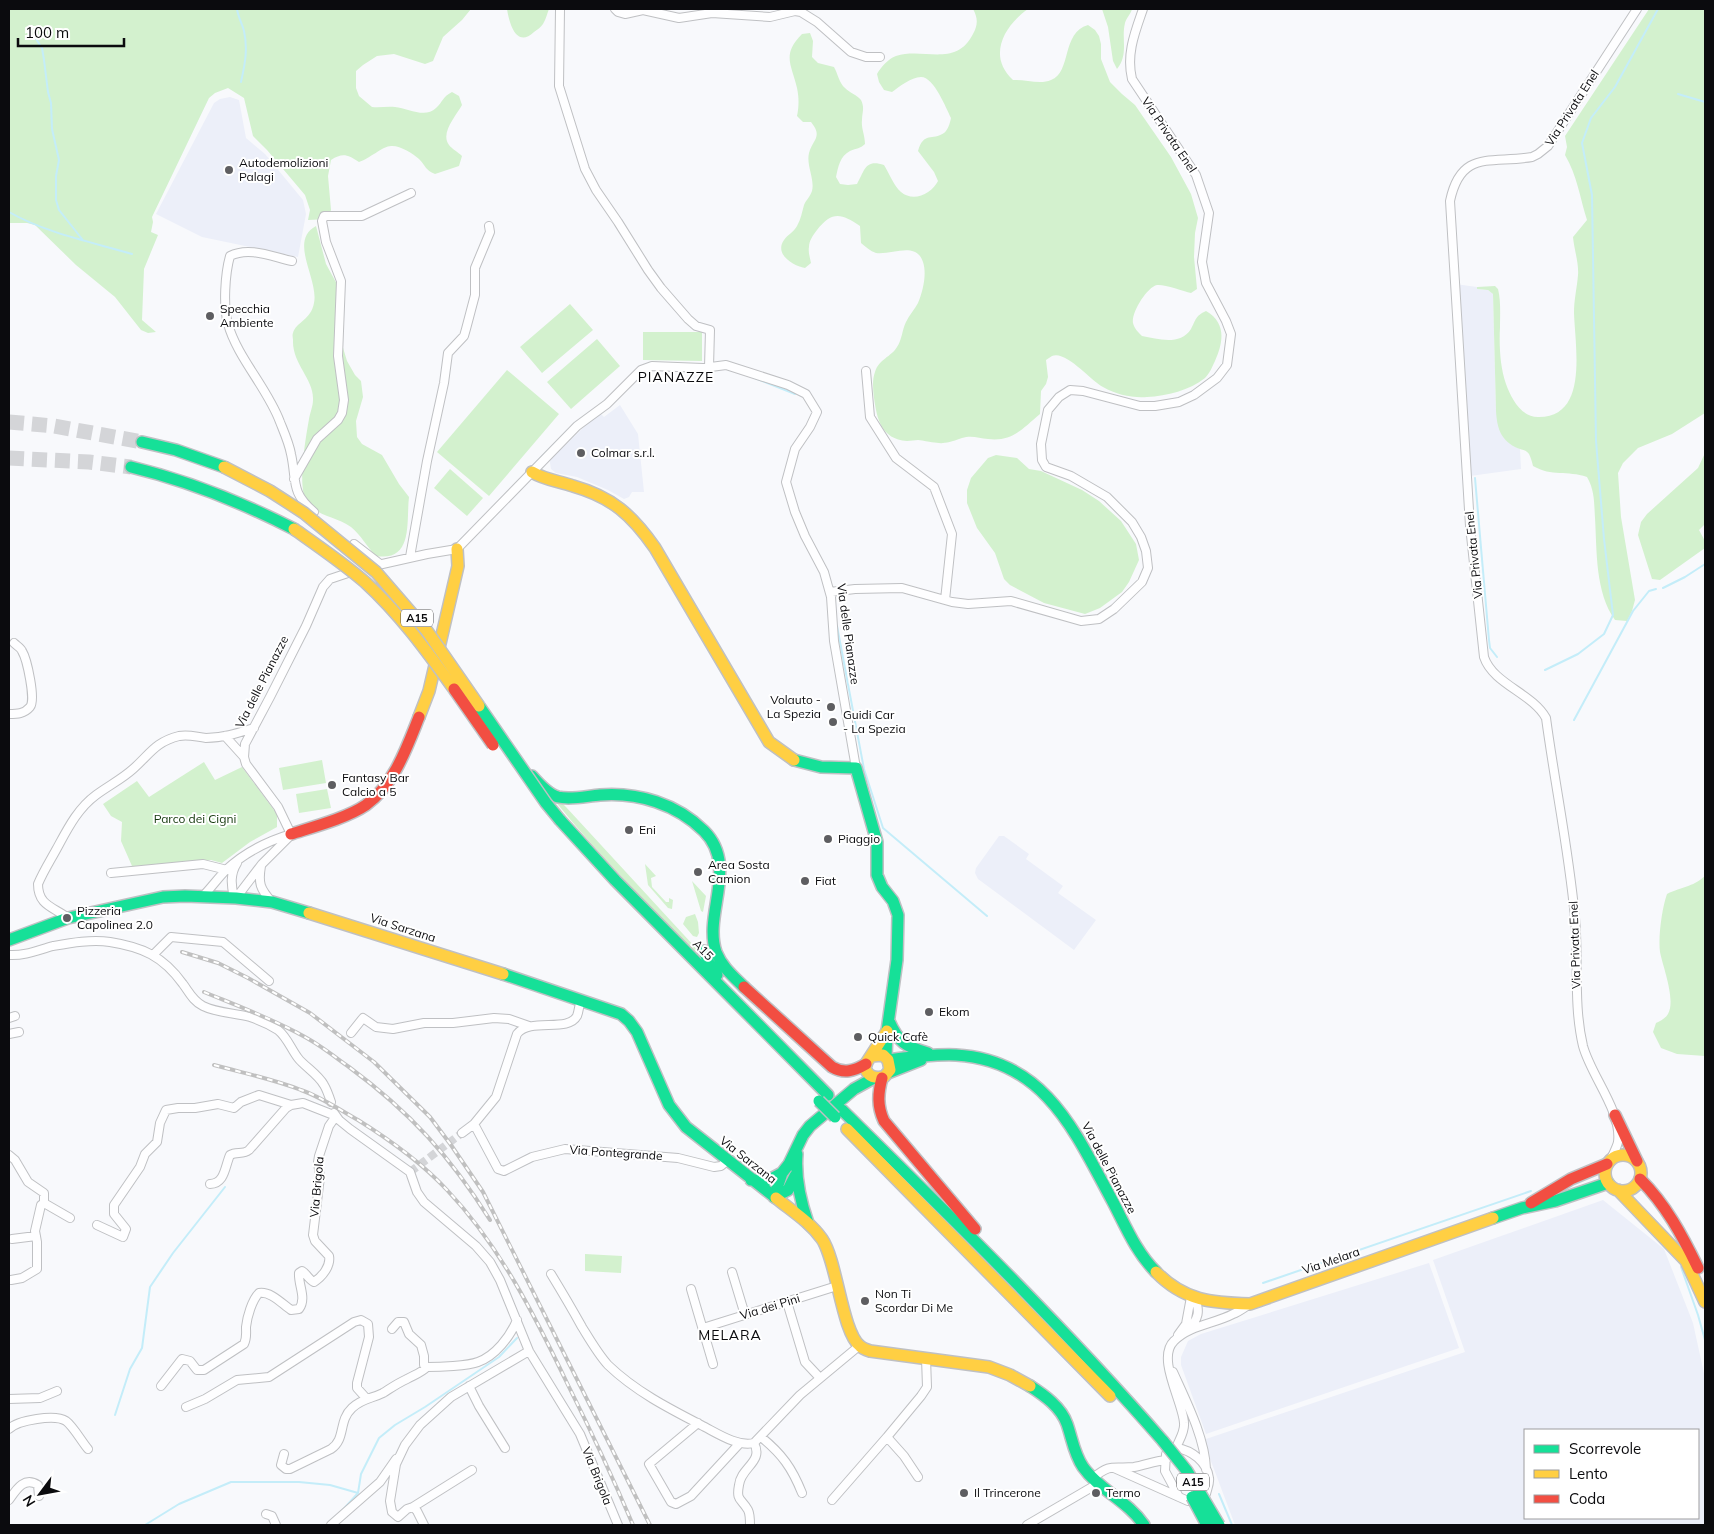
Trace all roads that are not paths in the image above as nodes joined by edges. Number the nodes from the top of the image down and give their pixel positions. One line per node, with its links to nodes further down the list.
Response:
1 (560, 9): 9 (street)
2 (615, 9): 5 (street)
3 (1143, 9): 19 (street, Via Privata Enel)
4 (1637, 9): 57 (street, Via Privata Enel)
5 (880, 57)
6 (411, 193): 14 (street)
7 (489, 226): 16 (street)
8 (292, 261): 14 (street)
9 (709, 367): 13 (street, Via delle Pianazze); 18 (street, Via delle Pianazze)
10 (866, 370): 19 (street)
11 (142, 442): 23 (main road, A15 / A15, bridge)
12 (131, 467): 27 (main road, A15 / A15, bridge)
13 (532, 472): 15 (street, Via delle Pianazze); 26 (main road)
14 (294, 479): 17 (street)
15 (457, 549): 16 (street, Via delle Pianazze); 28 (main road)
16 (410, 558): 17 (street, Via delle Pianazze)
17 (380, 564): 22 (street, Via delle Pianazze)
18 (830, 592): 19 (street, Via Privata Enel); 26 (street, Via delle Pianazze)
19 (946, 600)
20 (14, 642): 21 (street)
21 (9, 714)
22 (254, 728): 24 (street); 25 (street, Via delle Pianazze)
23 (497, 732): 27 (main road, A15 / A15, bridge); 51 (main road)
24 (225, 736): 25 (street); 36 (street, Via delle Pianazze)
25 (244, 757): 28 (street)
26 (856, 768): 43 (main road, Via delle Pianazze)
27 (556, 823): 48 (main road, A15); 52 (main road, A15)
28 (291, 834): 29 (street); 30 (street)
29 (240, 859): 31 (street); 34 (street)
30 (262, 864): 34 (street); 35 (street)
31 (226, 870): 32 (street); 33 (street)
32 (111, 874)
33 (203, 896): 34 (main road, Via Sarzana); 36 (main road, Via Sarzana)
34 (235, 898): 35 (main road, Via Sarzana)
35 (272, 902): 42 (main road, Via Sarzana)
36 (68, 918): 37 (main road, Via Sarzana)
37 (9, 940)
38 (704, 952): 48 (main road)
39 (9, 955): 40 (street)
40 (154, 956): 41 (street); 53 (street)
41 (269, 981)
42 (581, 1000): 44 (street); 62 (main road, Via Sarzana)
43 (888, 1025): 49 (main road, Via delle Pianazze); 50 (main road, Via delle Pianazze); 51 (main road, Via delle Pianazze)
44 (529, 1026): 46 (street); 58 (street)
45 (19, 1032): 47 (street)
46 (351, 1032)
47 (9, 1034)
48 (772, 1039): 52 (main road, A15)
49 (934, 1055): 50 (main road, Via delle Pianazze); 51 (main road, Via delle Pianazze); 87 (main road, Via delle Pianazze)
50 (887, 1058): 51 (main road); 51 (main road)
51 (875, 1070): 60 (main road, Via delle Pianazze); 84 (main road)
52 (824, 1098): 56 (main road, A15)
53 (331, 1102)
54 (291, 1105): 55 (street); 70 (street); 77 (street)
55 (334, 1113): 92 (street, Via Brigola); 104 (street, Via Brigola)
56 (838, 1113): 84 (main road, A15); 110 (main road, A15)
57 (1615, 1115): 63 (main road); 64 (street, Via Privata Enel)
58 (474, 1124): 59 (street); 62 (street, Via Pontegrande)
59 (462, 1133)
60 (798, 1145): 65 (main road, Via delle Pianazze); 66 (main road, Via delle Pianazze)
61 (9, 1155): 73 (street)
62 (727, 1161): 68 (main road, Via Sarzana)
63 (1637, 1161): 64 (main road); 67 (main road)
64 (1609, 1162): 69 (main road); 74 (main road)
65 (782, 1173): 68 (main road); 72 (main road, Via delle Pianazze)
66 (795, 1176): 72 (main road); 76 (main road, Via delle Pianazze)
67 (1640, 1179): 71 (main road); 83 (main road)
68 (751, 1180): 72 (main road, Via Sarzana)
69 (1608, 1183): 71 (main road); 74 (main road)
70 (210, 1184)
71 (1618, 1190): 89 (main road)
72 (774, 1197): 76 (main road, Via Sarzana)
73 (44, 1203): 75 (street); 78 (street)
74 (1522, 1208): 90 (main road, Via Melara)
75 (70, 1218)
76 (808, 1223): 85 (main road, Via Sarzana)
77 (97, 1225)
78 (36, 1236): 79 (street); 82 (street)
79 (12, 1239)
80 (732, 1272): 91 (street)
81 (551, 1274): 111 (street)
82 (11, 1280)
83 (1704, 1280)
84 (1018, 1283): 110 (main road, A15)
85 (837, 1286): 88 (street, Via dei Pini); 97 (main road, Via Sarzana)
86 (691, 1289): 93 (street)
87 (1193, 1298): 90 (main road, Via delle Pianazze); 95 (street); 96 (street)
88 (787, 1302): 91 (street, Via dei Pini); 103 (street)
89 (1705, 1302)
90 (1250, 1304): 95 (street, Via Melara)
91 (745, 1315): 93 (street, Via dei Pini)
92 (517, 1320): 98 (street, Via Brigola); 102 (street)
93 (703, 1328): 101 (street)
94 (392, 1329): 102 (street)
95 (1183, 1334): 96 (street, Via Melara)
96 (1173, 1341): 100 (street)
97 (860, 1346): 99 (main road); 103 (street)
98 (529, 1350): 105 (street); 140 (street, Via Brigola)
99 (926, 1358): 114 (street); 127 (main road)
100 (1168, 1361): 118 (street); 125 (street)
101 (713, 1364)
102 (427, 1367): 107 (street)
103 (820, 1378): 113 (street)
104 (161, 1386)
105 (469, 1386): 117 (street); 120 (street)
106 (57, 1391): 108 (street)
107 (366, 1398): 109 (street); 121 (street)
108 (9, 1399)
109 (186, 1407)
110 (1133, 1412): 144 (main road, A15 / A15, bridge)
111 (698, 1423): 115 (street); 115 (street)
112 (9, 1429): 119 (street)
113 (761, 1437): 116 (street); 128 (street)
114 (887, 1437): 126 (street); 133 (street)
115 (740, 1443): 116 (street)
116 (754, 1443): 141 (street)
117 (505, 1448)
118 (1176, 1448): 122 (street); 125 (street)
119 (88, 1450)
120 (400, 1453): 135 (street); 138 (street)
121 (284, 1454)
122 (1166, 1460): 123 (street); 131 (street)
123 (1112, 1467): 127 (street); 131 (street)
124 (472, 1470): 135 (street)
125 (1206, 1471): 129 (street)
126 (918, 1477)
127 (1096, 1480): 142 (street); 143 (main road)
128 (802, 1493)
129 (1206, 1494): 134 (street); 144 (street)
130 (39, 1496): 132 (street)
131 (1179, 1497): 134 (street)
132 (9, 1500)
133 (832, 1500)
134 (1188, 1501): 144 (street)
135 (413, 1508): 139 (street)
136 (266, 1514): 137 (street)
137 (276, 1525)
138 (331, 1525)
139 (424, 1525)
140 (618, 1525)
141 (750, 1525)
142 (1027, 1525)
143 (1144, 1525)
144 (1213, 1525)

